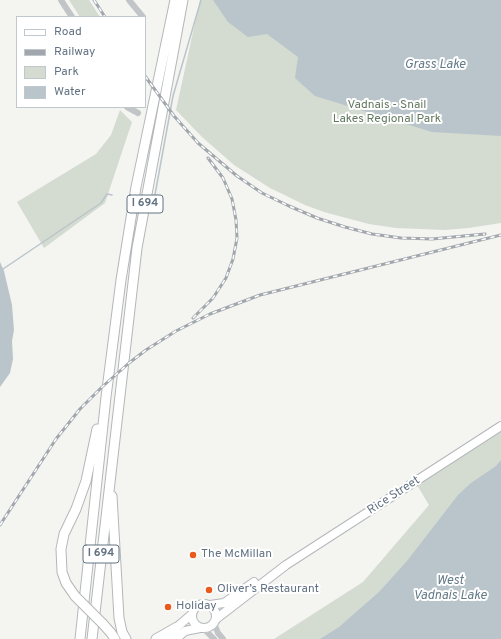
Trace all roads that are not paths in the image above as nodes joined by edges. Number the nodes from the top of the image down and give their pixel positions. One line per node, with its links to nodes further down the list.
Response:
1 (61, 0): 5 (street)
2 (129, 0): 6 (street)
3 (175, 0): 9 (highway, I 694)
4 (183, 0): 11 (highway, I 694)
5 (71, 16)
6 (143, 16)
7 (129, 108): 8 (street)
8 (138, 113)
9 (106, 397): 18 (highway, I 694); 20 (highway, bridge)
10 (501, 426): 12 (main road, Rice Street)
11 (111, 470): 19 (highway, I 694); 21 (highway)
12 (286, 564): 13 (main road, Rice Street); 15 (main road, Rice Street)
13 (210, 605): 14 (main road); 15 (main road)
14 (191, 615): 16 (main road); 17 (main road)
15 (215, 621): 17 (main road); 26 (street)
16 (177, 627): 22 (highway); 23 (main road)
17 (202, 629): 24 (main road); 25 (street)
18 (80, 639)
19 (92, 639)
20 (115, 639)
21 (126, 639)
22 (156, 639)
23 (167, 639)
24 (176, 639)
25 (214, 639)
26 (223, 639)

